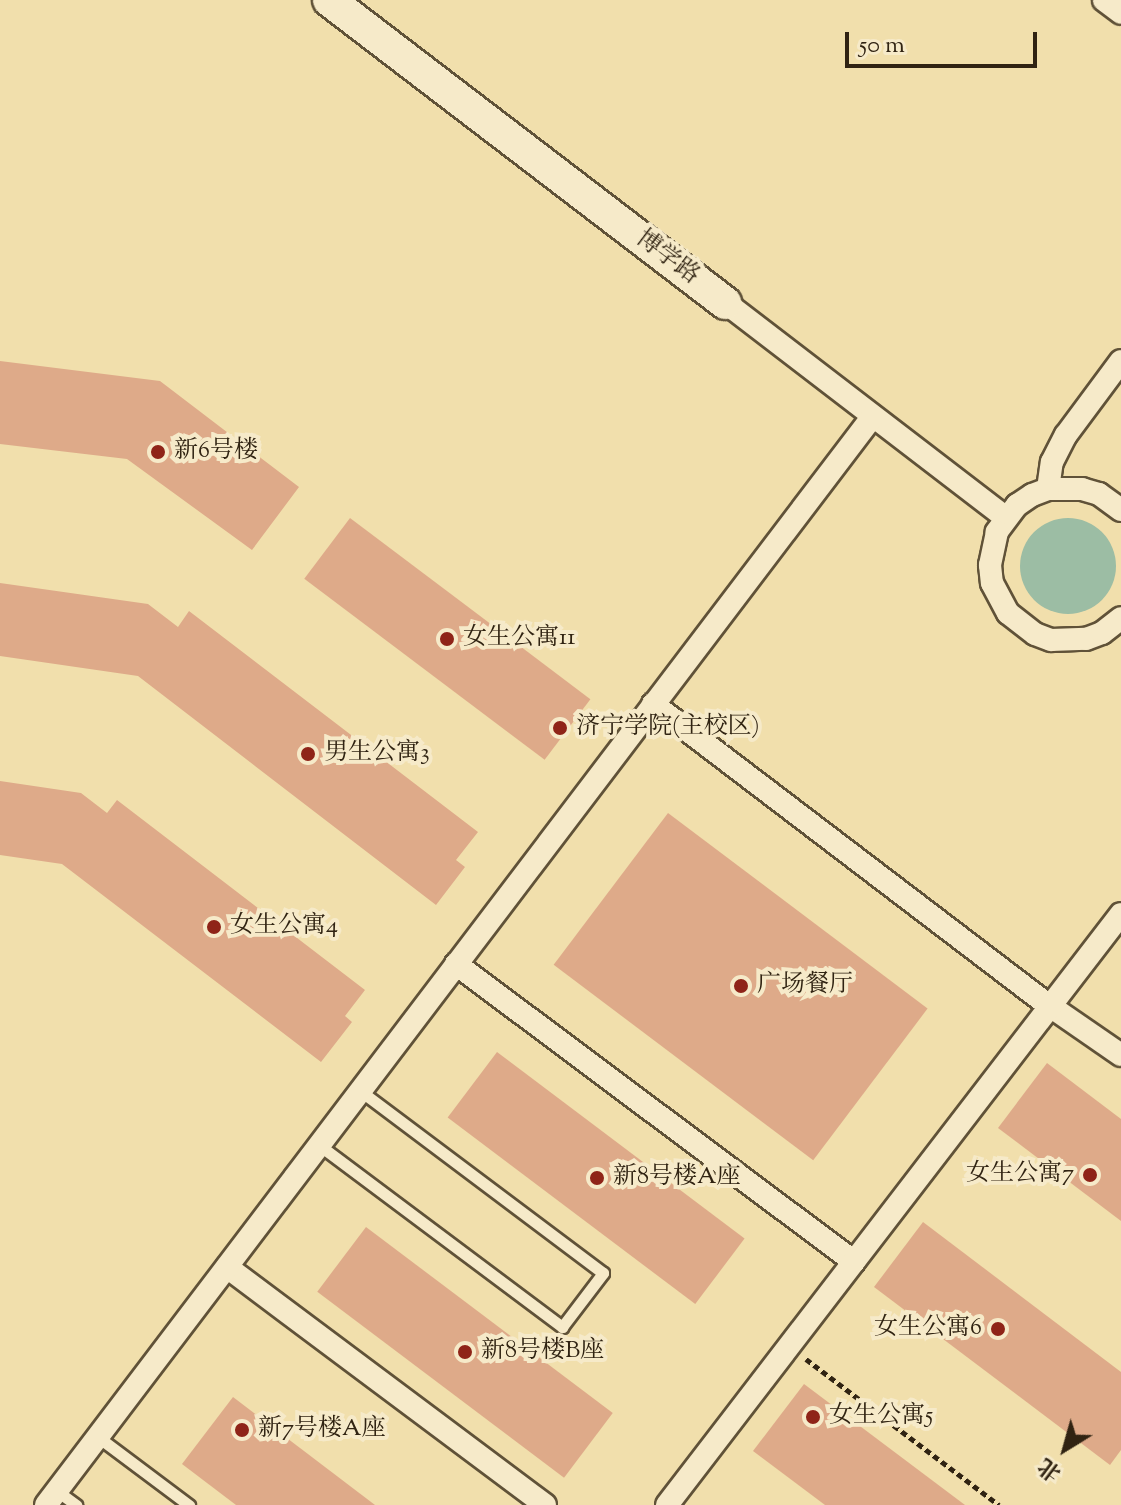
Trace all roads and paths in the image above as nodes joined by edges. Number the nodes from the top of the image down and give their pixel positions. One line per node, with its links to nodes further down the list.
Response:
1 (329, 0): 4 (street, 博学路)
2 (1104, 0): 3 (street)
3 (1121, 13)
4 (726, 303): 6 (street, 博学路)
5 (1121, 361): 7 (street)
6 (873, 416): 9 (street, 博学路); 11 (street)
7 (1048, 489): 8 (street); 9 (street)
8 (1121, 510)
9 (1005, 517): 10 (street)
10 (1121, 618)
11 (653, 704): 13 (street); 14 (street)
12 (1121, 914): 14 (street)
13 (456, 964): 16 (street); 18 (street)
14 (1050, 1006): 15 (street); 18 (street)
15 (1121, 1055)
16 (361, 1091): 17 (street); 17 (lane)
17 (319, 1145): 19 (street)
18 (854, 1262): 20 (street)
19 (227, 1267): 21 (street); 25 (street)
20 (789, 1346): 26 (street); 27 (path)
21 (98, 1437): 22 (street); 24 (lane)
22 (52, 1498): 23 (lane)
23 (76, 1505)
24 (189, 1505)
25 (545, 1505)
26 (667, 1505)
27 (999, 1505)

